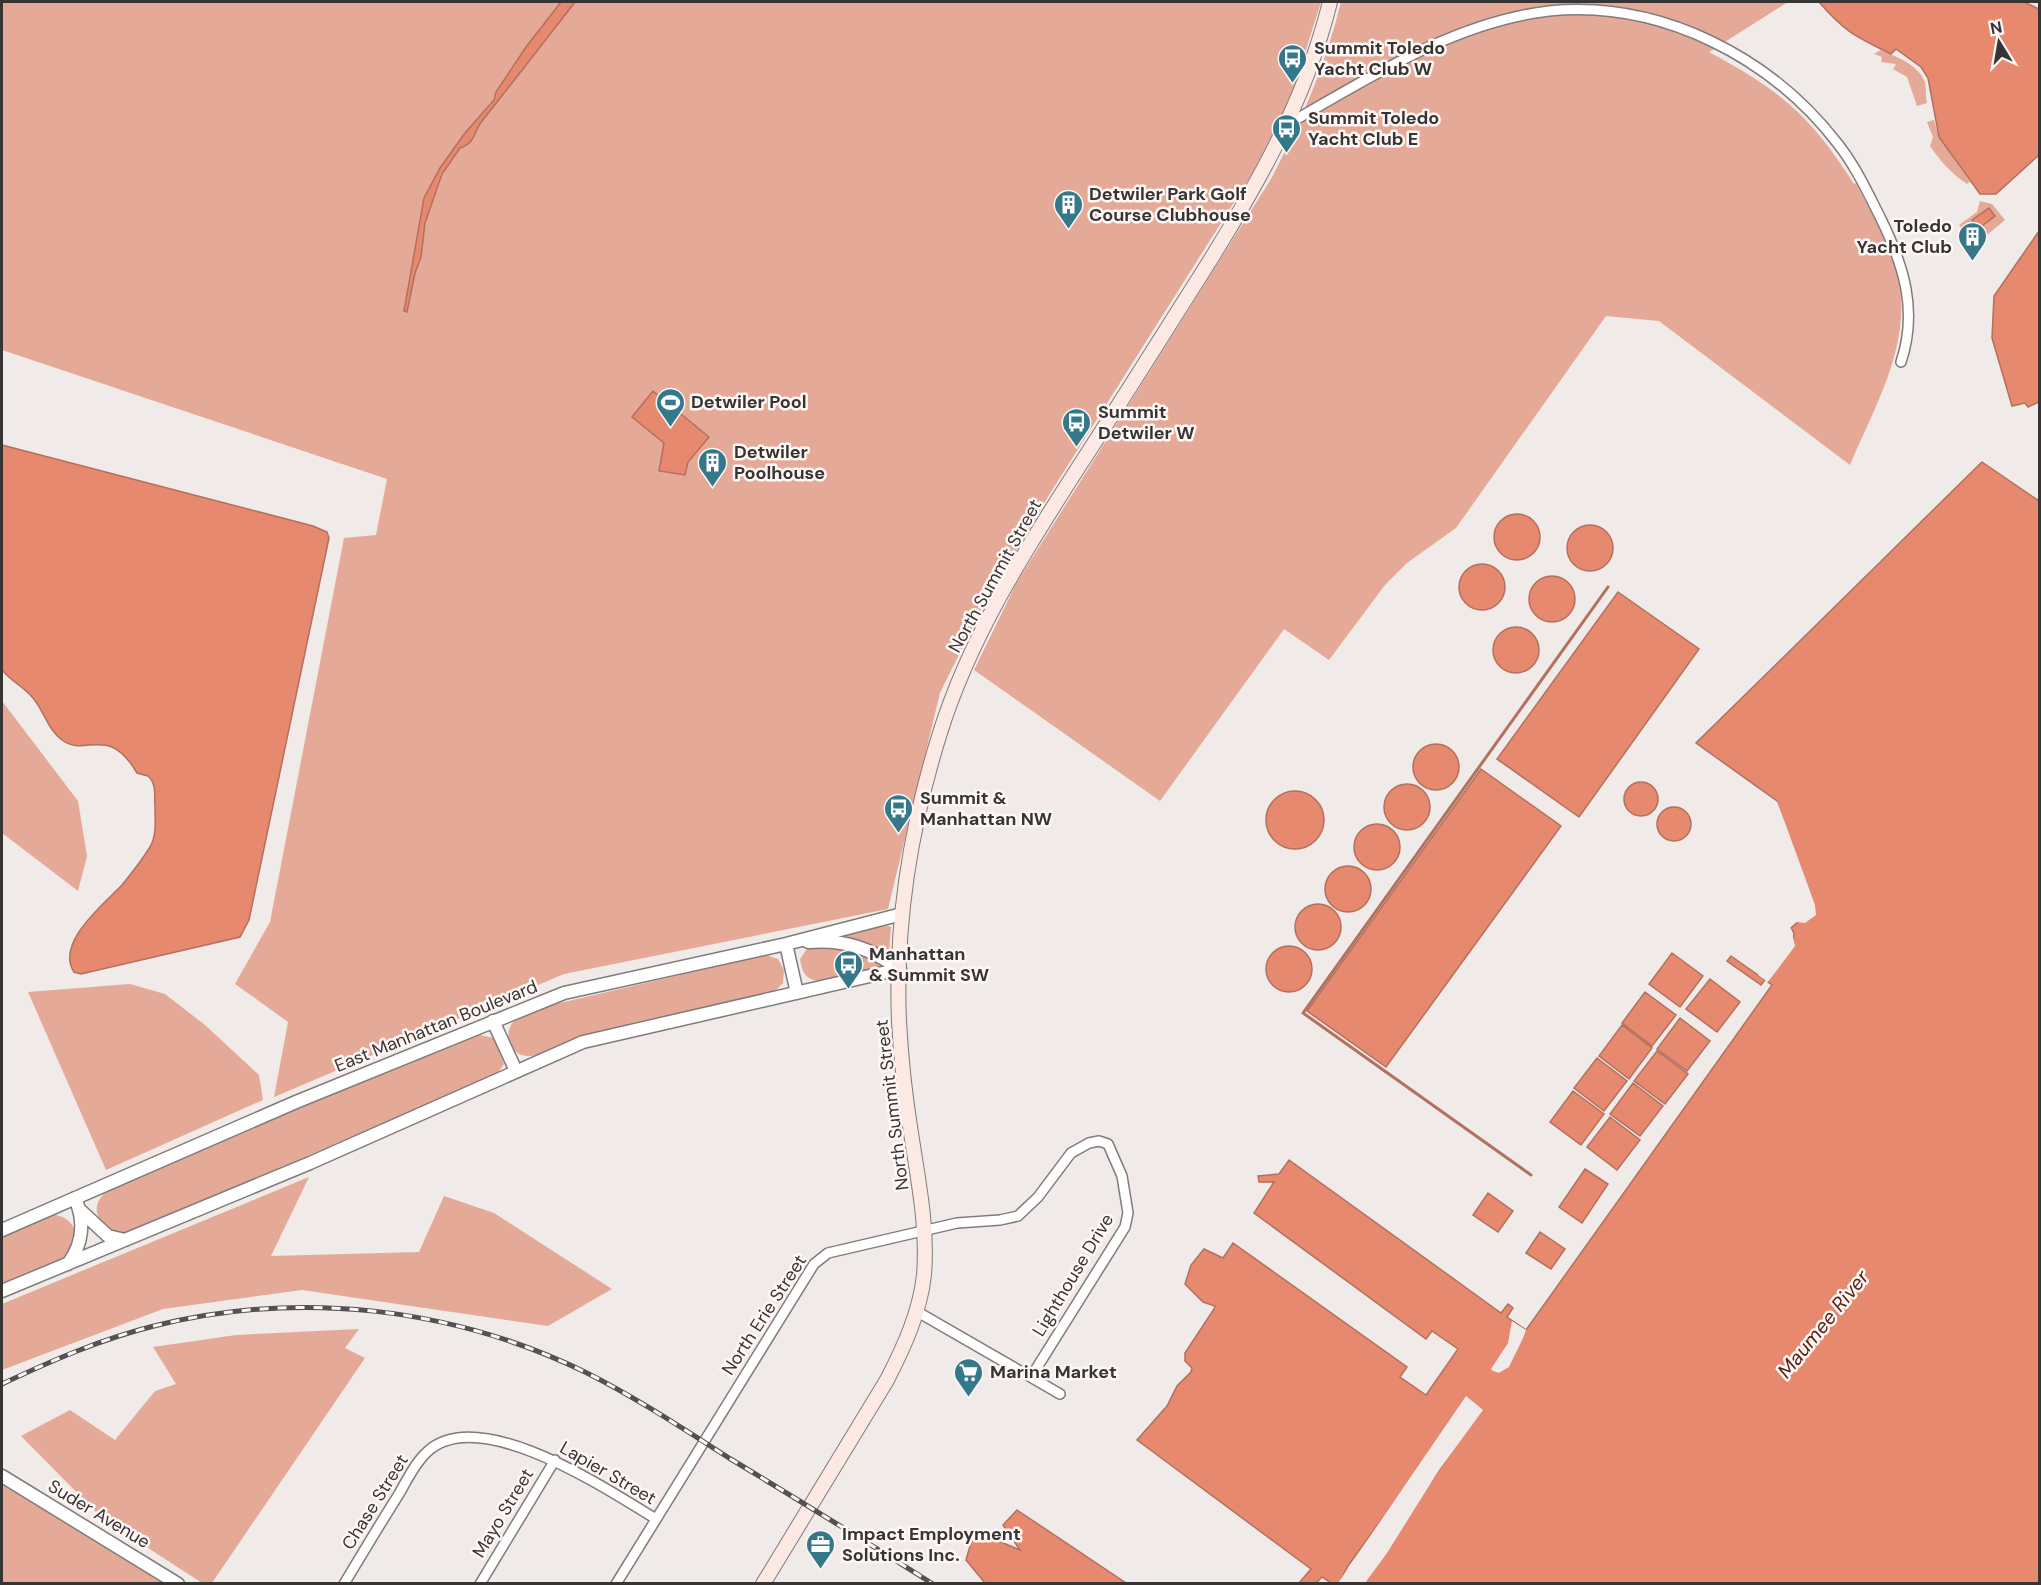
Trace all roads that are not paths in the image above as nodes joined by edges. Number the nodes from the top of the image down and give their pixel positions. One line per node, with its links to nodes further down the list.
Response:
1 (1330, 2): 4 (main road, North Summit Street)
2 (1555, 2): 3 (street)
3 (1548, 11): 4 (street); 5 (street)
4 (1288, 124): 6 (main road, North Summit Street)
5 (1900, 362)
6 (902, 914): 7 (street, East Manhattan Boulevard); 8 (main road, North Summit Street)
7 (786, 944): 8 (street); 9 (street); 10 (street, East Manhattan Boulevard)
8 (900, 969): 9 (street); 16 (main road, North Summit Street)
9 (797, 993): 11 (street)
10 (493, 1021): 11 (street); 13 (street, East Manhattan Boulevard)
11 (516, 1071): 17 (street)
12 (1113, 1151): 16 (street, North Erie Street); 21 (street, Lighthouse Drive)
13 (75, 1198): 14 (street); 15 (street, East Manhattan Boulevard)
14 (81, 1211): 17 (street); 18 (street)
15 (2, 1230)
16 (925, 1231): 20 (main road, North Summit Street); 26 (street, North Erie Street)
17 (126, 1240): 18 (street)
18 (68, 1265): 19 (street)
19 (2, 1291)
20 (916, 1311): 21 (street); 31 (main road, North Summit Street)
21 (1030, 1377): 22 (street)
22 (1060, 1394)
23 (439, 1443): 24 (street, Lapier Street); 28 (street, Chase Street)
24 (555, 1460): 26 (street, Lapier Street); 29 (street, Mayo Street)
25 (2, 1476): 27 (street, Suder Avenue)
26 (656, 1519): 30 (street, North Erie Street)
27 (178, 1584)
28 (344, 1584)
29 (480, 1584)
30 (616, 1584)
31 (763, 1584)

